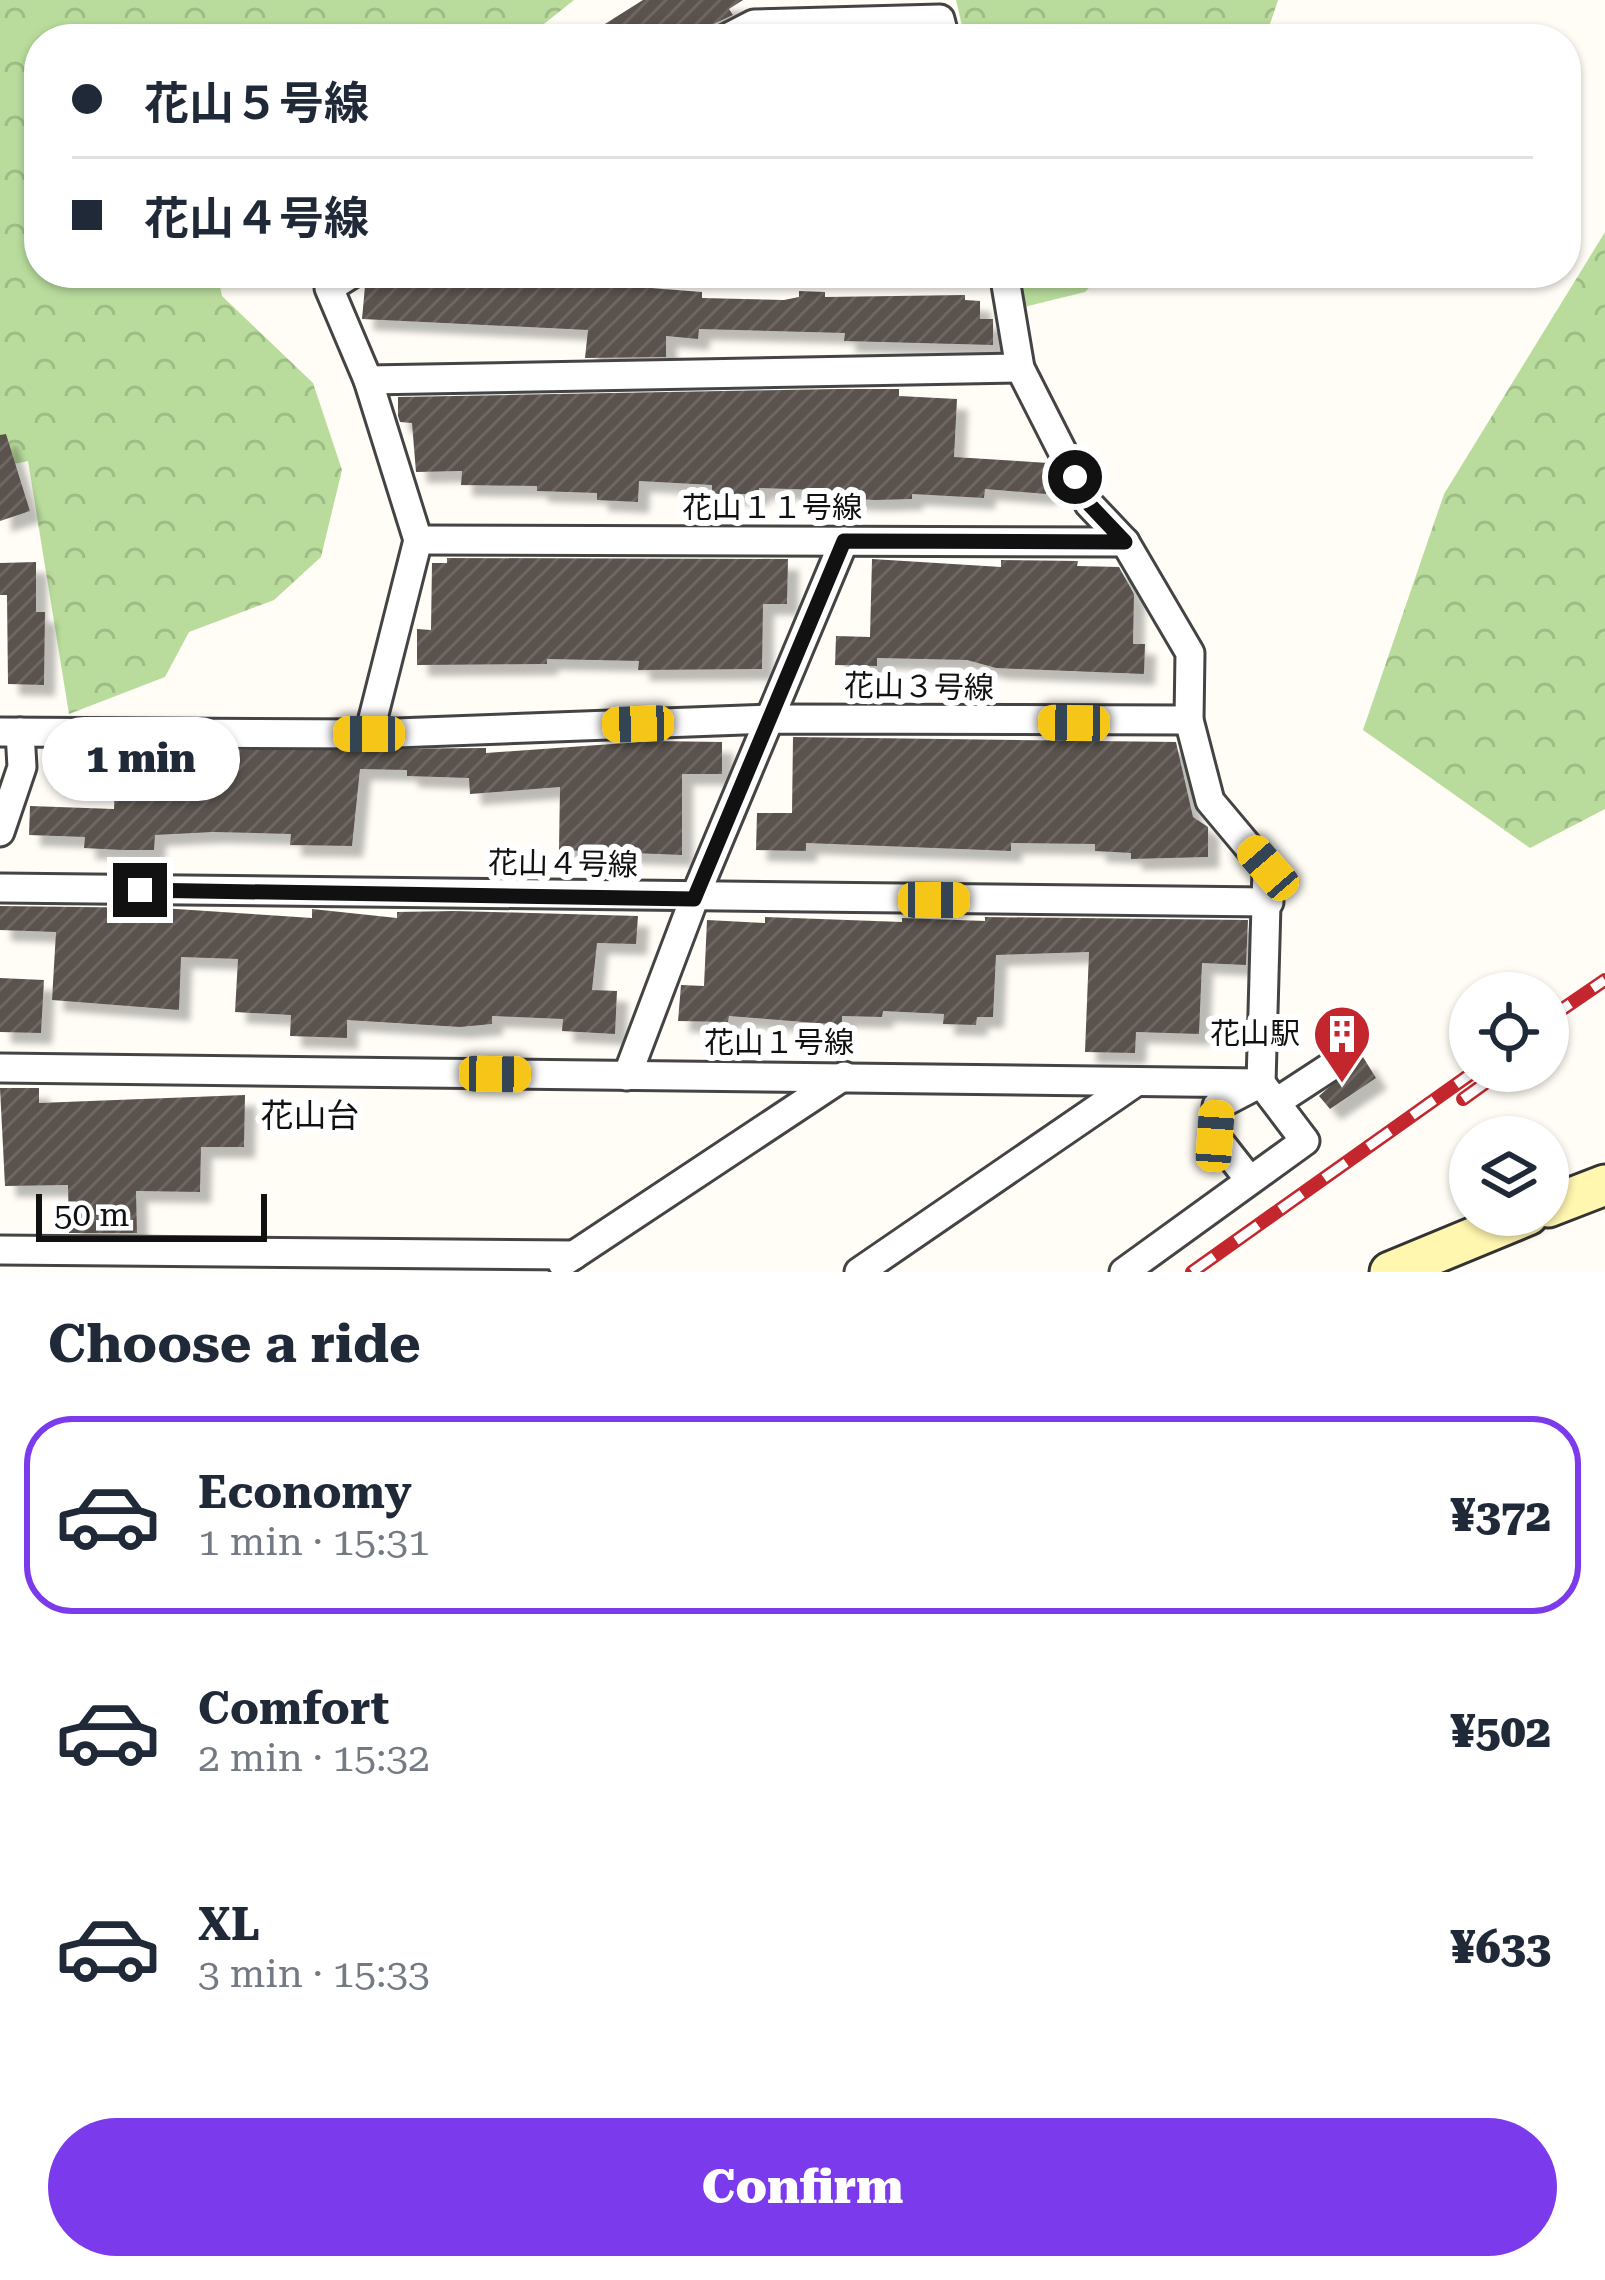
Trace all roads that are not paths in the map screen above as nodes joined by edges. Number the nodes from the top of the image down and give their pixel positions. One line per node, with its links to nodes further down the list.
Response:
1 (754, 24): 2 (street)
2 (941, 24)
3 (329, 288): 6 (street)
4 (1007, 288): 5 (street)
5 (1020, 368): 6 (street); 9 (street)
6 (368, 380): 7 (street)
7 (418, 540): 8 (street, 花山１１号線); 13 (street)
8 (844, 541): 9 (street, 花山１１号線); 10 (street)
9 (1125, 542): 11 (street)
10 (772, 718): 11 (street, 花山３号線); 13 (street, 花山３号線); 16 (street)
11 (1189, 720): 17 (street)
12 (10, 732): 13 (street, 花山３号線); 14 (street)
13 (369, 734)
14 (0, 832)
15 (0, 888): 16 (street, 花山４号線)
16 (694, 899): 17 (street, 花山４号線); 20 (street)
17 (1269, 902): 23 (street)
18 (1330, 1067): 23 (street)
19 (0, 1068): 20 (street, 花山１号線)
20 (628, 1076): 21 (street, 花山１号線)
21 (844, 1076): 22 (street, 花山１号線); 29 (street)
22 (1136, 1082): 23 (street, 花山１号線); 32 (street)
23 (1269, 1092): 24 (street); 24 (street)
24 (1248, 1178): 33 (street)
25 (1605, 1185): 26 (street)
26 (1569, 1199)
27 (1477, 1236): 34 (street)
28 (0, 1250): 29 (street); 30 (street)
29 (574, 1255): 31 (street)
30 (11, 1272)
31 (550, 1272)
32 (859, 1272)
33 (1124, 1272)
34 (1390, 1272)

